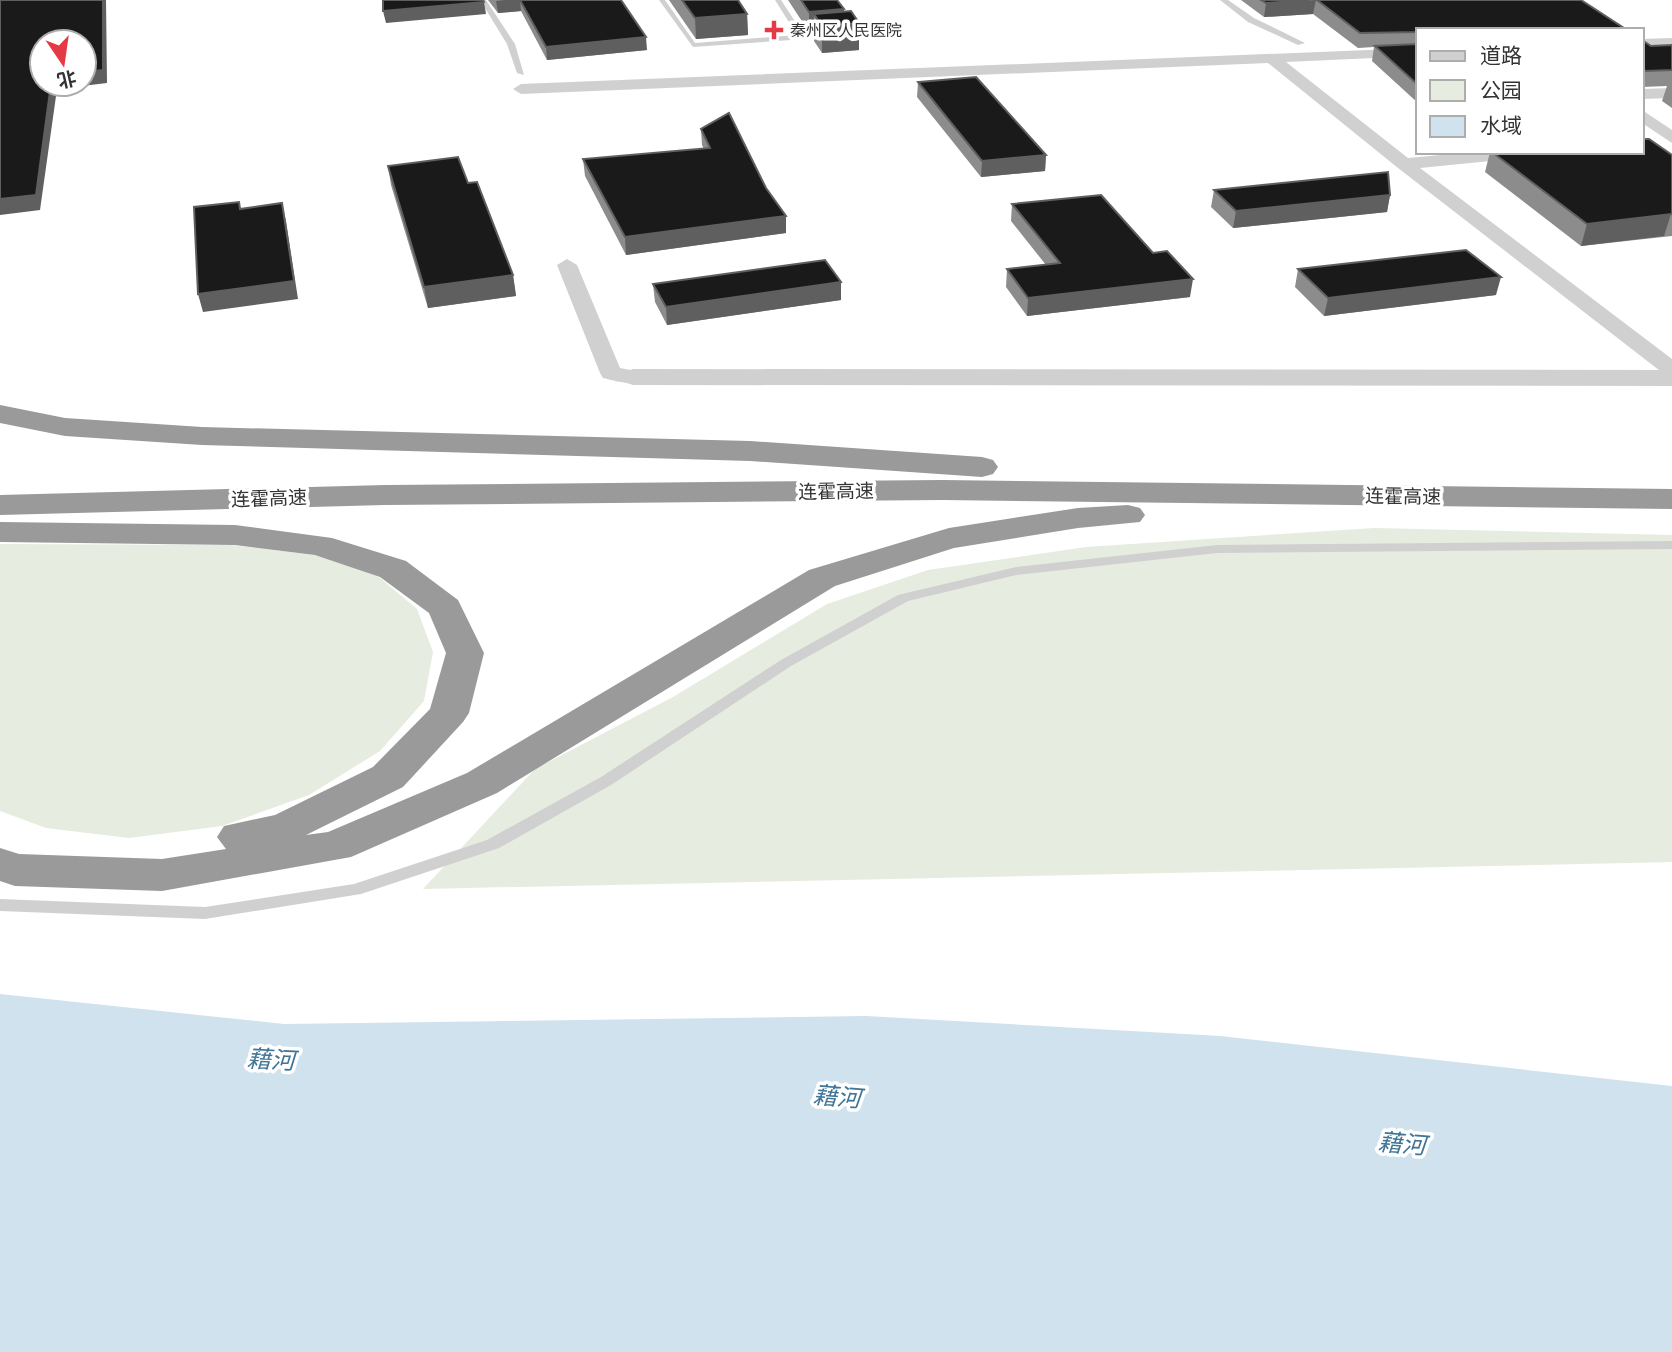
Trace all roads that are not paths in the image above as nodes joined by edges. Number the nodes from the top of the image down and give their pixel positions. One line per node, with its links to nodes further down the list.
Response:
1 (483, 0): 12 (lane)
2 (662, 0): 6 (lane)
3 (778, 0): 6 (lane)
4 (1223, 0): 8 (lane)
5 (843, 34): 6 (lane)
6 (802, 37)
7 (1672, 42): 9 (street)
8 (1301, 43)
9 (1644, 43)
10 (1416, 52): 11 (street)
11 (1272, 58): 12 (street); 20 (street)
12 (521, 81)
13 (1672, 93): 14 (street)
14 (1644, 94)
15 (1644, 117): 16 (street)
16 (1672, 138)
17 (1672, 145): 18 (street)
18 (1652, 146)
19 (1511, 154): 20 (street)
20 (1404, 164): 22 (street)
21 (567, 265): 23 (street)
22 (1672, 369)
23 (633, 377): 24 (street)
24 (1672, 379)
25 (0, 414): 26 (highway)
26 (1044, 471): 27 (highway, 连霍高速); 28 (highway, 连霍高速)
27 (1672, 477)
28 (0, 484)
29 (1403, 496): 30 (highway, 连霍高速); 31 (highway, 连霍高速); 35 (highway)
30 (1672, 499)
31 (0, 505)
32 (0, 531): 34 (highway)
33 (1672, 545): 36 (lane)
34 (0, 838)
35 (0, 864)
36 (0, 905)

